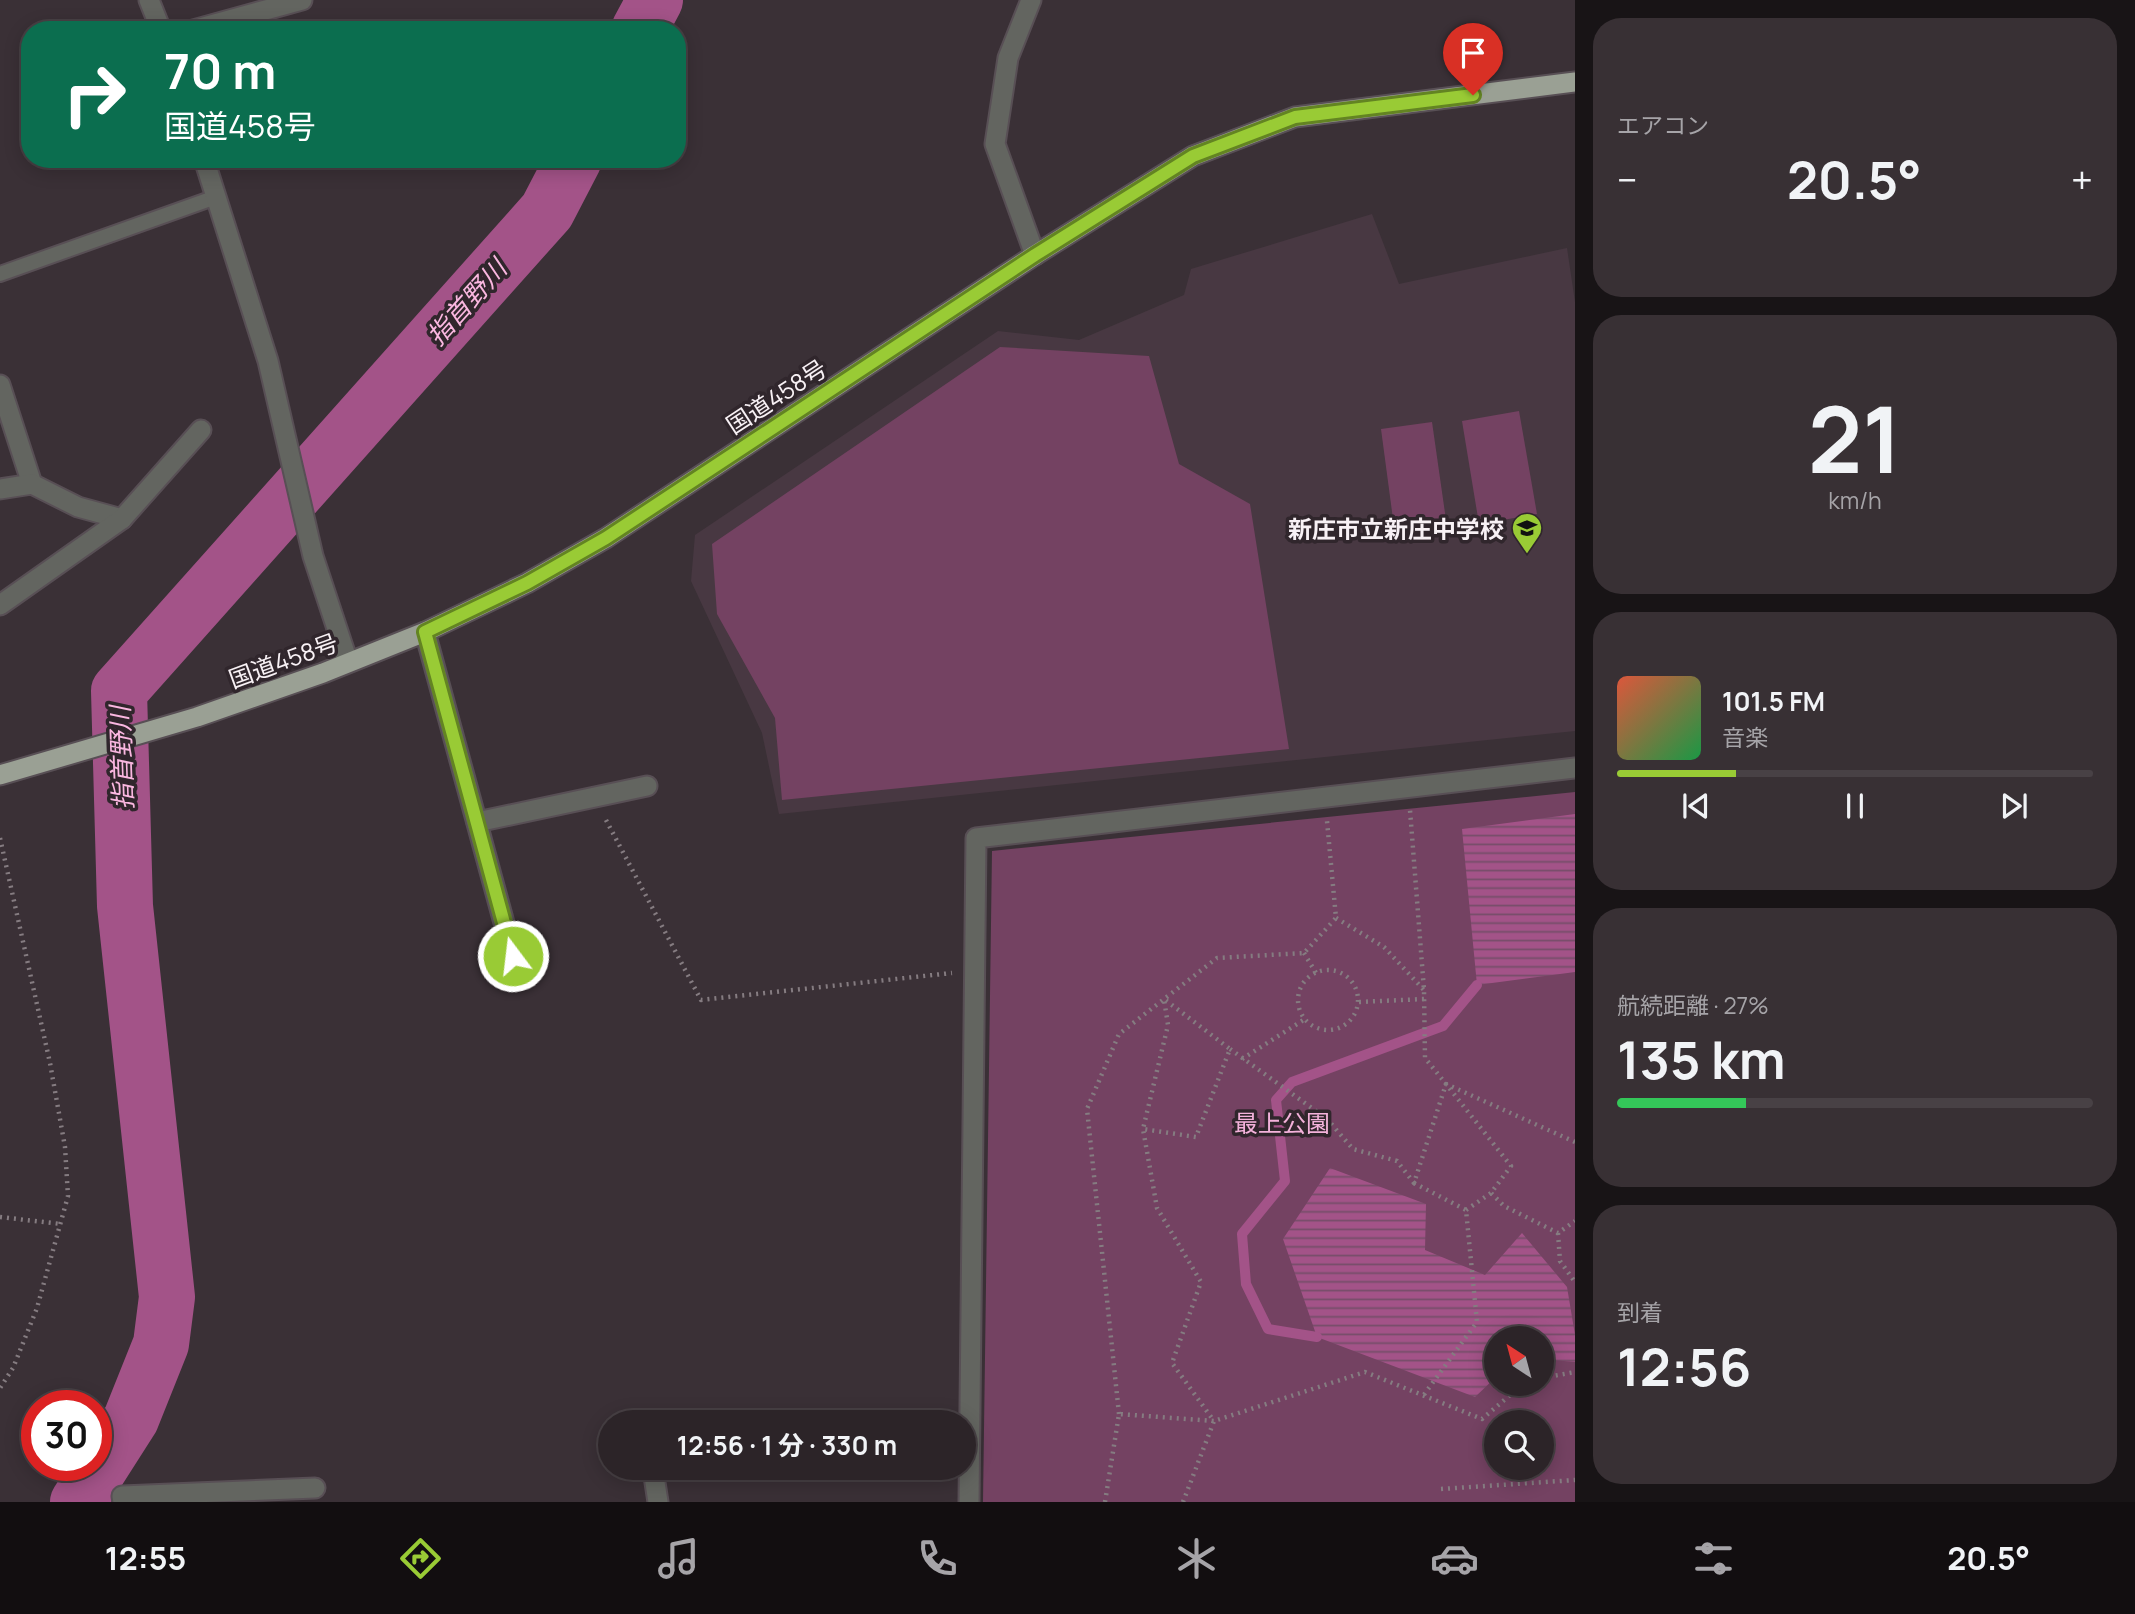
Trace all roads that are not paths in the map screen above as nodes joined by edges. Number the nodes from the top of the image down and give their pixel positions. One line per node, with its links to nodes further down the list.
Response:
1 (149, 0): 4 (street)
2 (302, 0): 5 (street)
3 (1031, 0): 9 (street)
4 (157, 21)
5 (225, 21)
6 (1575, 82): 9 (highway, 国道458号)
7 (207, 168): 8 (street)
8 (216, 197): 10 (lane); 18 (street)
9 (1035, 255): 17 (highway, 国道458号)
10 (0, 274)
11 (0, 385): 13 (street)
12 (201, 430): 15 (street)
13 (32, 484): 14 (street); 15 (street)
14 (0, 489)
15 (122, 519): 16 (street)
16 (0, 605)
17 (425, 632): 18 (highway, 国道458号); 22 (street)
18 (348, 662): 20 (highway, 国道458号)
19 (1575, 768): 28 (street)
20 (0, 775)
21 (647, 786): 22 (street)
22 (477, 822): 23 (street)
23 (513, 956)
24 (655, 1480): 27 (street)
25 (315, 1488): 26 (street)
26 (123, 1502)
27 (658, 1502)
28 (969, 1502)

